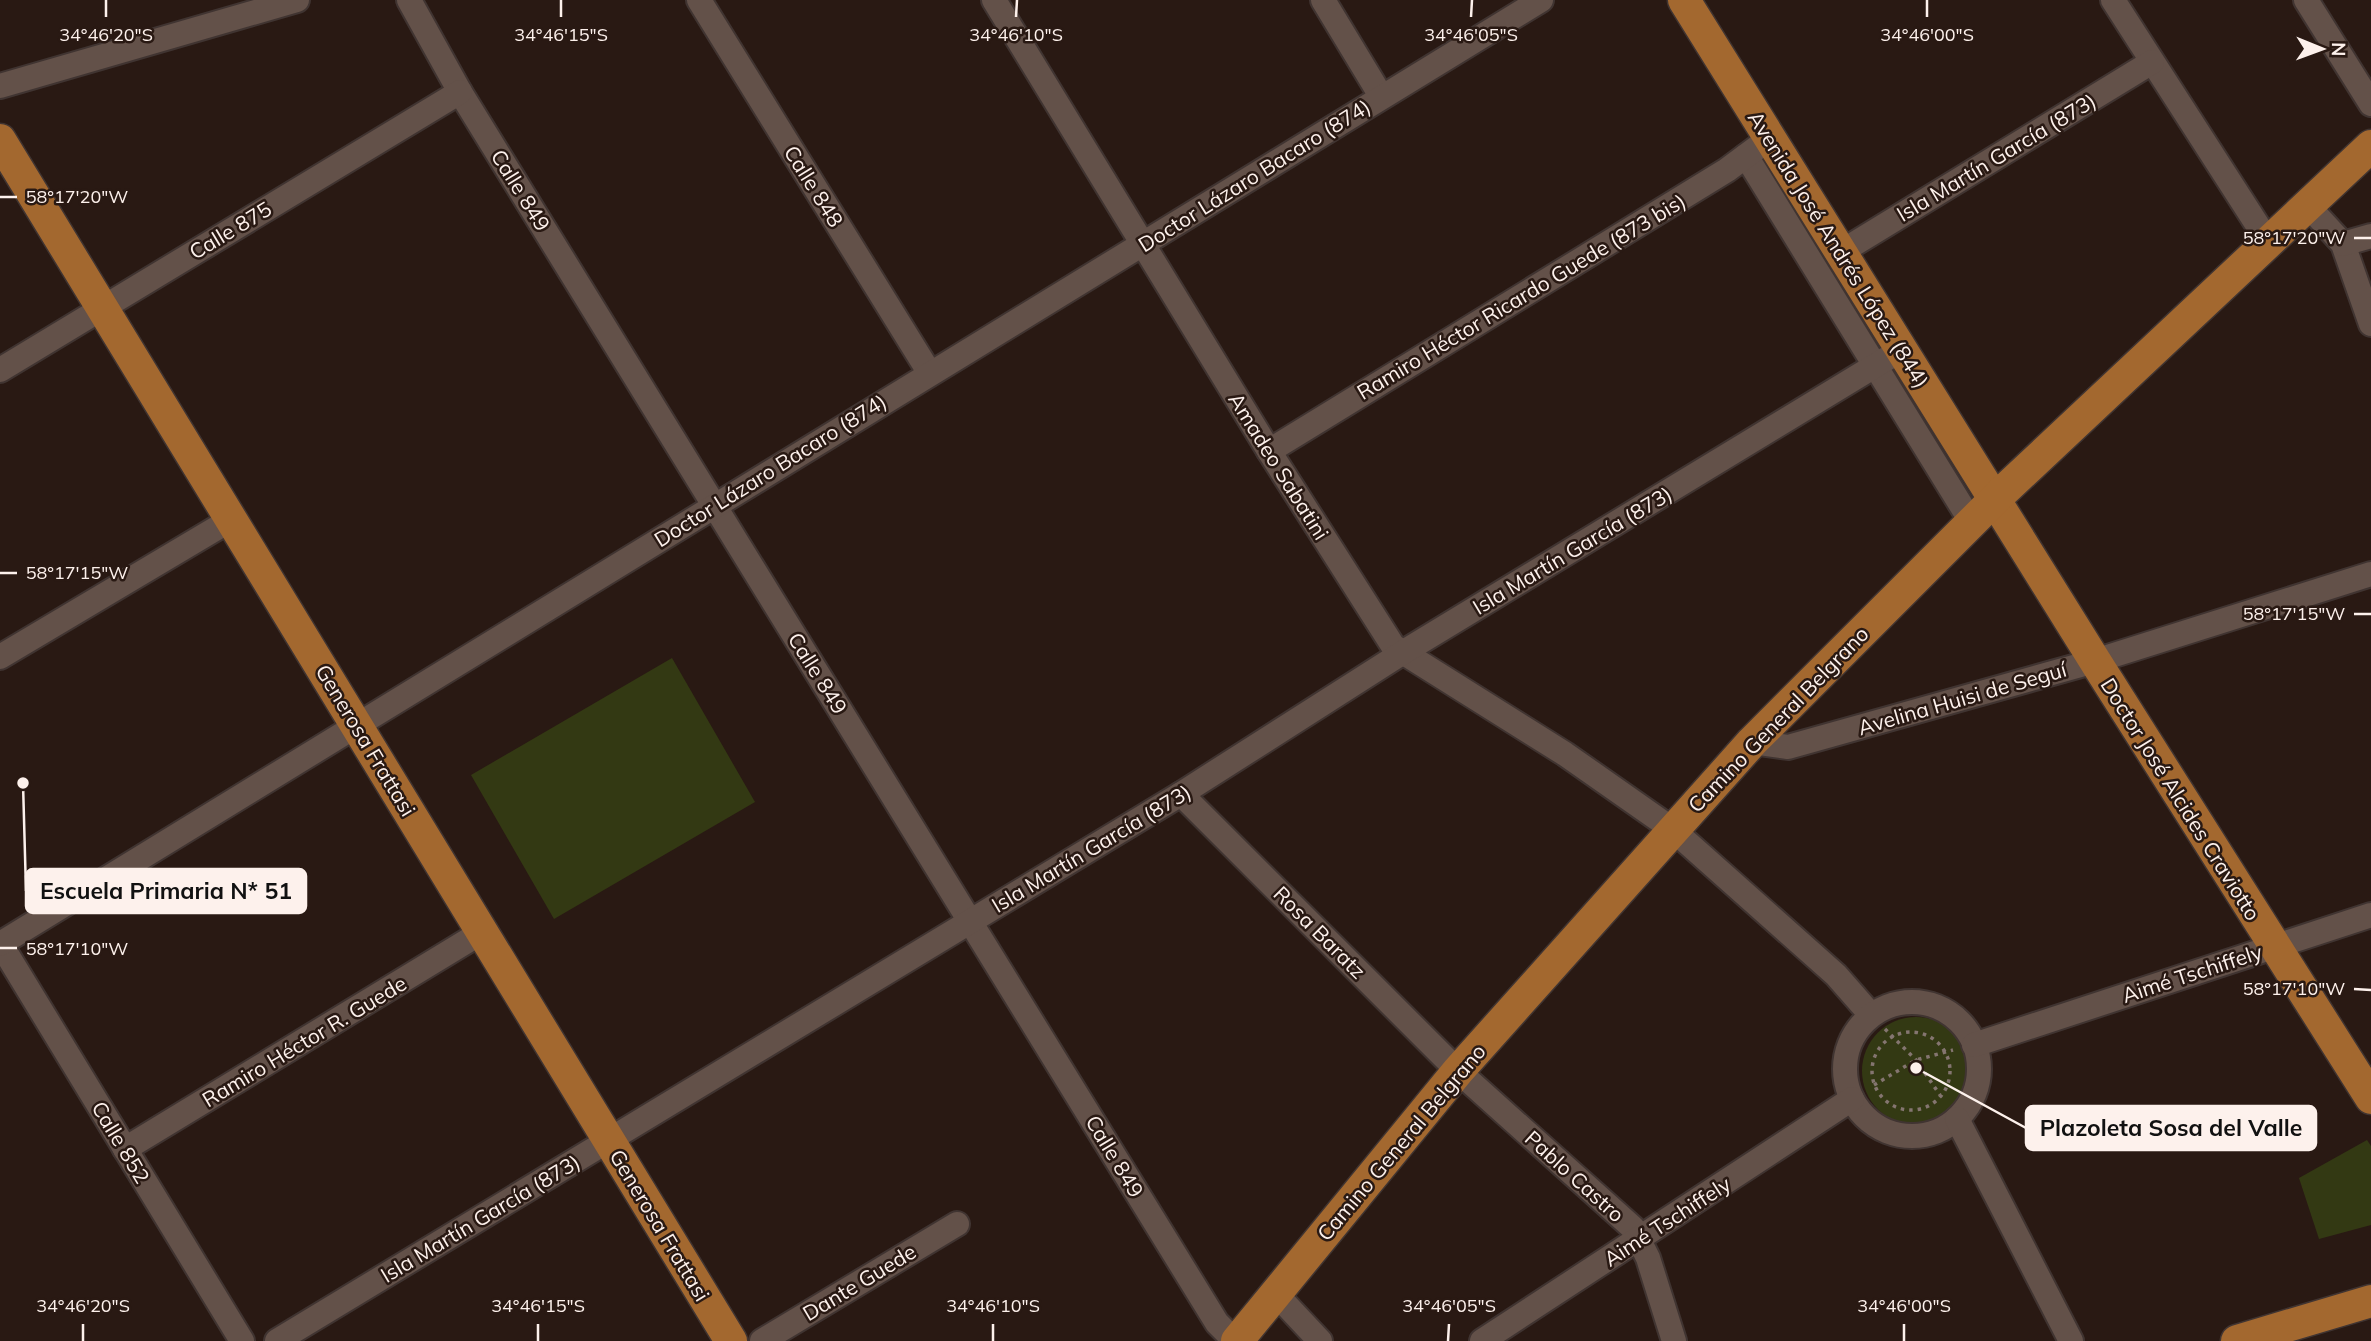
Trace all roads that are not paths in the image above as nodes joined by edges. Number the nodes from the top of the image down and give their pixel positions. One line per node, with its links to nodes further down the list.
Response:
1 (297, 0): 10 (street)
2 (409, 0): 13 (street, Calle 849)
3 (699, 0): 29 (street, Calle 848)
4 (994, 0): 22 (street, Amadeo Sabatini)
5 (1323, 0): 14 (street)
6 (1541, 0): 14 (street, Doctor Lázaro Bacaro (874))
7 (1684, 0): 18 (main road, Avenida José Andrés López (844))
8 (2113, 0): 11 (street)
9 (2306, 0): 15 (street)
10 (250, 7): 12 (street)
11 (2152, 62): 21 (street); 24 (street, Isla Martín García (873))
12 (0, 86)
13 (460, 92): 25 (street, Calle 875); 32 (street, Calle 849)
14 (1381, 96): 22 (street, Doctor Lázaro Bacaro (874))
15 (2371, 104)
16 (0, 140): 25 (main road, Generosa Frattasi)
17 (2371, 146): 19 (main road, Camino General Belgrano)
18 (1758, 147): 24 (main road, Avenida José Andrés López (844)); 27 (street); 30 (street, Ramiro Héctor Ricardo Guede (873 bis))
19 (2309, 207): 21 (main road, Camino General Belgrano); 23 (street)
20 (2371, 236): 23 (street)
21 (2269, 243): 31 (main road, Camino General Belgrano)
22 (1143, 244): 29 (street, Doctor Lázaro Bacaro (874)); 30 (street, Amadeo Sabatini)
23 (2343, 244): 26 (street)
24 (1841, 252): 27 (main road, Avenida José Andrés López (844))
25 (103, 307): 28 (street, Calle 875); 33 (main road, Generosa Frattasi)
26 (2371, 324)
27 (1888, 358): 31 (main road, Avenida José Andrés López (844)); 34 (street); 36 (street, Isla Martín García (873))
28 (0, 370)
29 (929, 372): 32 (street, Doctor Lázaro Bacaro (874))
30 (1269, 450): 36 (street, Amadeo Sabatini)
31 (1996, 498): 34 (main road, Camino General Belgrano); 38 (main road, Doctor José Alcides Craviotto)
32 (714, 504): 39 (street, Doctor Lázaro Bacaro (874)); 44 (street, Calle 849)
33 (232, 519): 37 (street); 39 (main road, Generosa Frattasi)
34 (1972, 523): 40 (main road, Camino General Belgrano)
35 (2371, 574): 38 (street, Avelina Huisi de Seguí)
36 (1402, 653): 41 (street, Isla Martín García (873)); 42 (street, Amadeo Sabatini)
37 (0, 657)
38 (2095, 661): 40 (street, Avelina Huisi de Seguí); 47 (main road, Doctor José Alcides Craviotto)
39 (357, 726): 45 (main road, Generosa Frattasi); 46 (street, Doctor Lázaro Bacaro (874))
40 (1752, 742): 42 (main road, Camino General Belgrano)
41 (1181, 794): 44 (street, Isla Martín García (873)); 50 (street, Rosa Baratz)
42 (1672, 829): 48 (street, Amadeo Sabatini); 50 (main road, Camino General Belgrano)
43 (2371, 915): 47 (street, Aimé Tschiffely)
44 (971, 921): 54 (street, Isla Martín García (873)); 64 (street, Calle 849)
45 (482, 932): 54 (main road, Generosa Frattasi); 55 (street, Ramiro Héctor R. Guede)
46 (0, 944): 55 (street, Calle 852)
47 (2273, 946): 49 (street, Aimé Tschiffely); 51 (main road, Doctor José Alcides Craviotto)
48 (1871, 1015): 49 (street); 52 (street)
49 (1975, 1045): 53 (street)
50 (1458, 1071): 57 (street, Pablo Castro); 58 (main road, Camino General Belgrano)
51 (2371, 1098)
52 (1852, 1099): 53 (street); 57 (street, Aimé Tschiffely)
53 (1957, 1119): 68 (street)
54 (608, 1140): 61 (street, Isla Martín García (873)); 62 (main road, Generosa Frattasi)
55 (125, 1149): 60 (street, Calle 852)
56 (957, 1224): 63 (street, Dante Guede)
57 (1641, 1239): 66 (street, Aimé Tschiffely); 67 (street, Pablo Castro)
58 (1276, 1294): 64 (main road, Camino General Belgrano); 65 (street)
59 (2371, 1301): 69 (main road)
60 (242, 1341)
61 (277, 1341)
62 (731, 1341)
63 (762, 1341)
64 (1236, 1341)
65 (1321, 1341)
66 (1482, 1341)
67 (1674, 1341)
68 (2071, 1341)
69 (2237, 1341)

